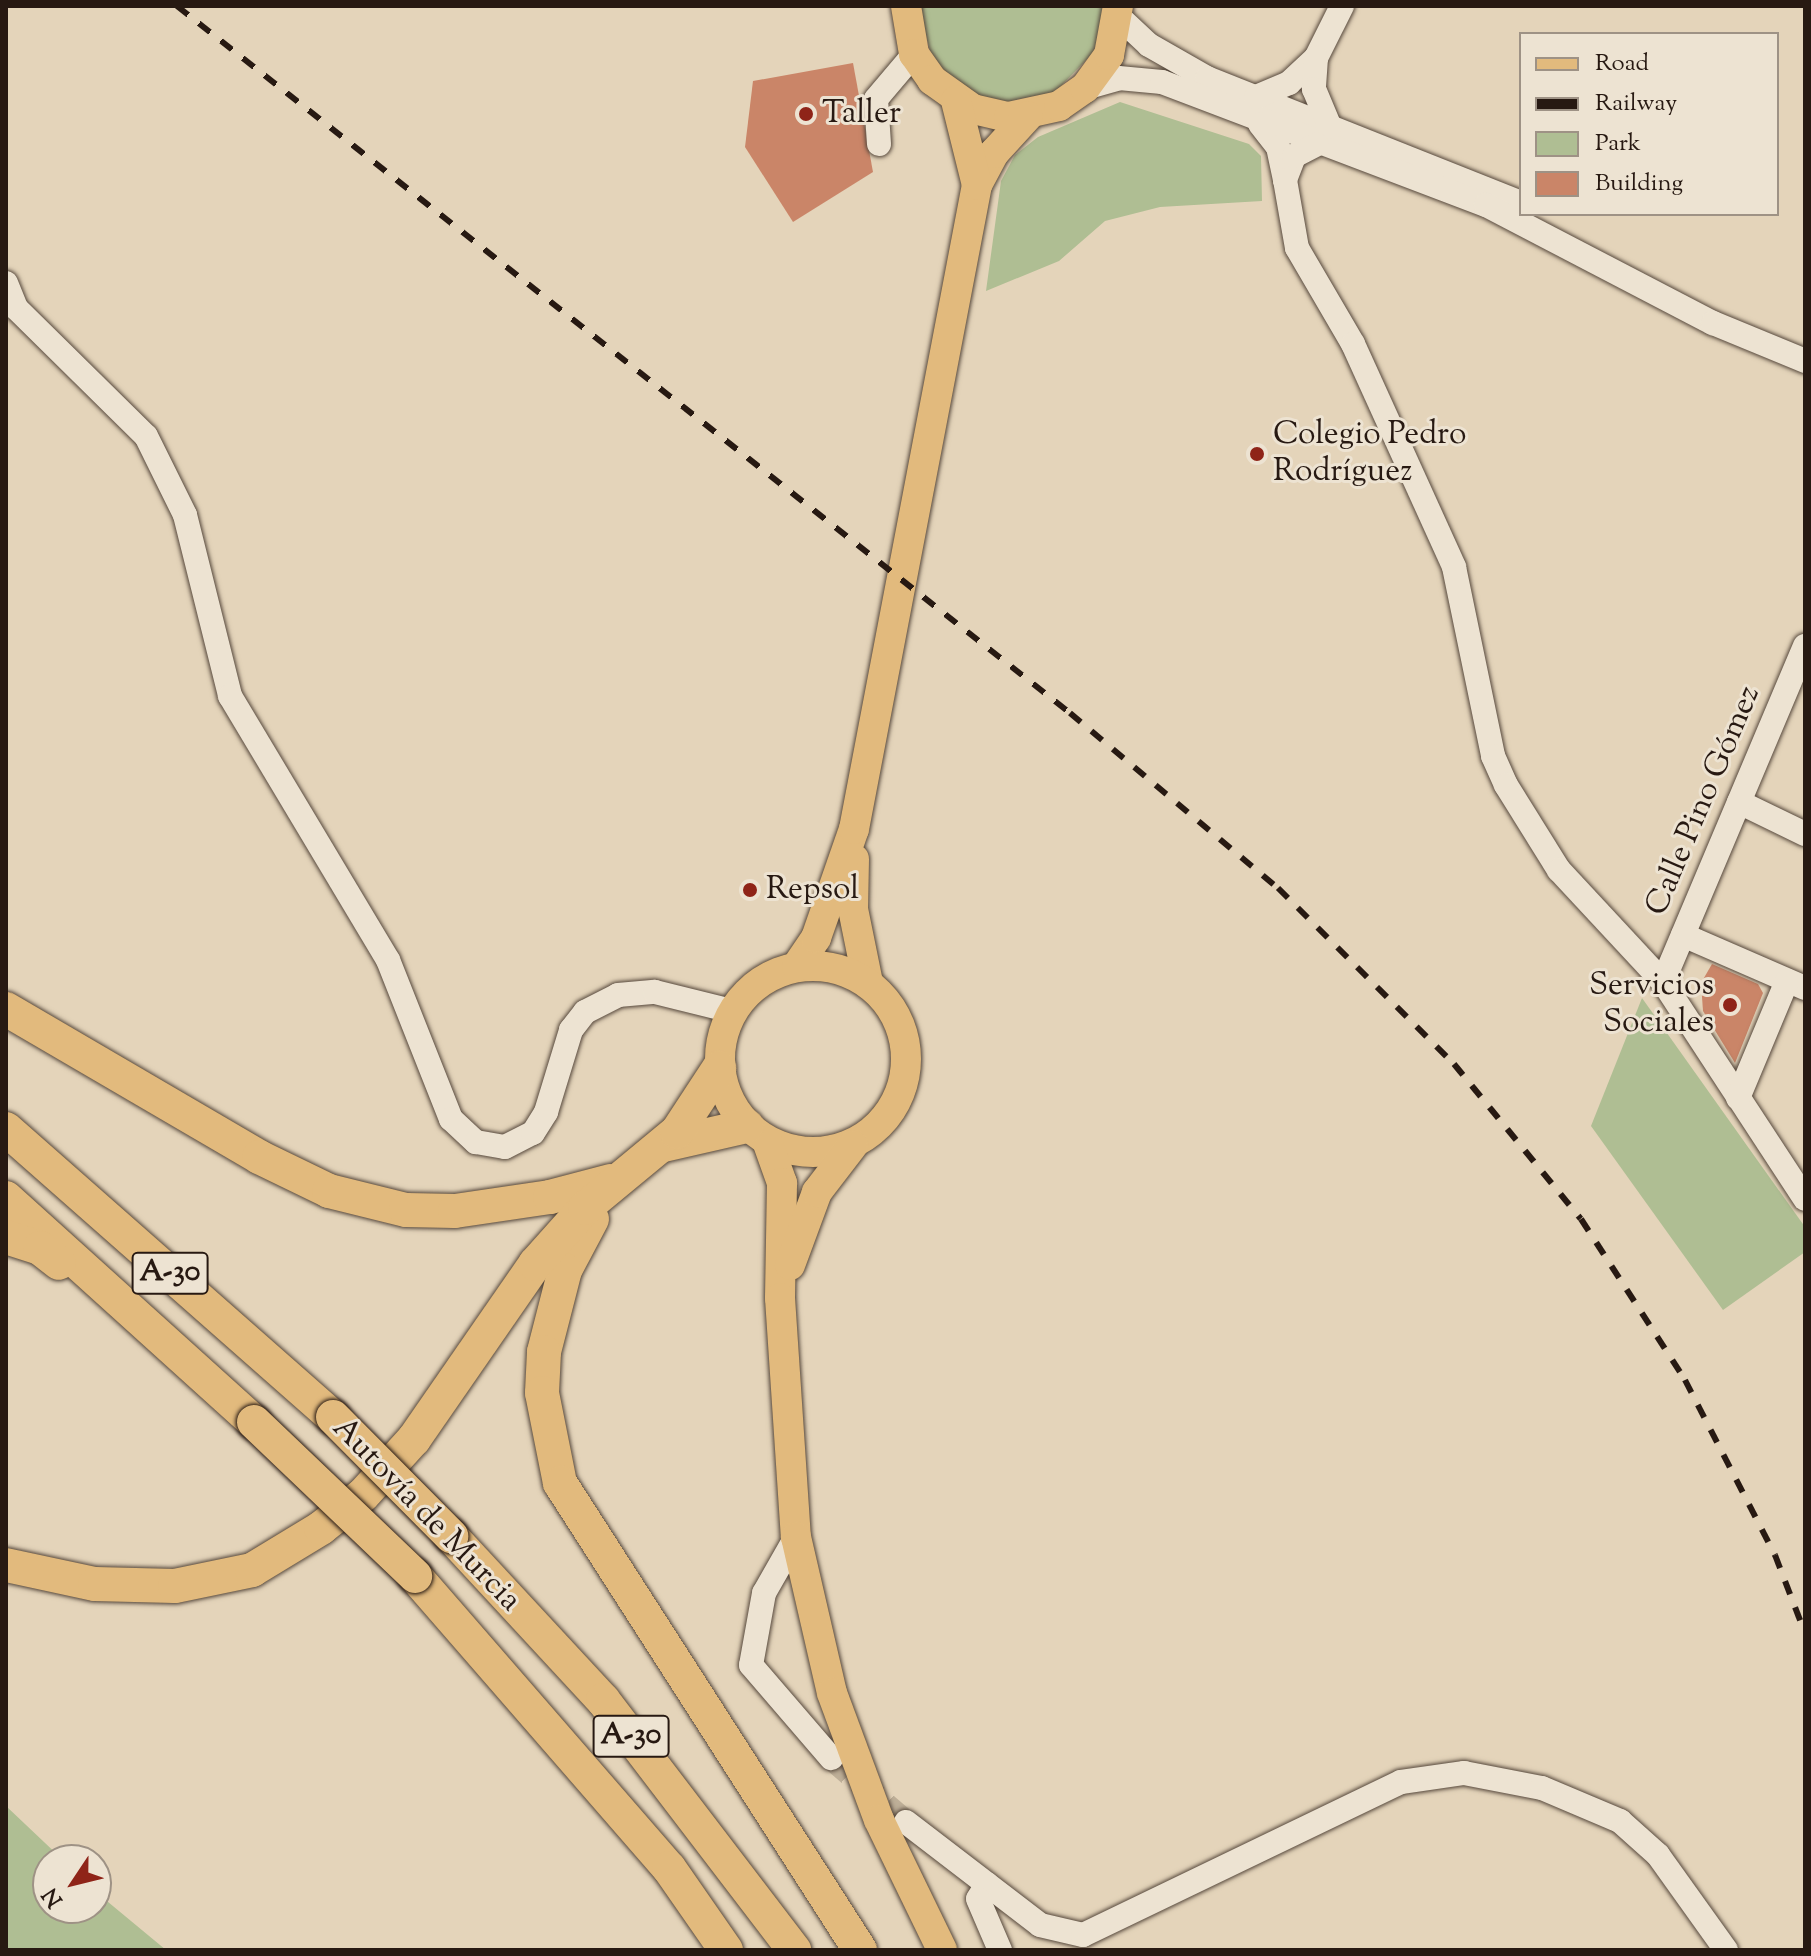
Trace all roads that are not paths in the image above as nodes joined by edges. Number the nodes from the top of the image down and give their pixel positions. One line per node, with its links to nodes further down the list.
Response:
1 (1342, 6): 5 (street)
2 (1118, 11): 8 (main road); 9 (street)
3 (902, 12): 4 (main road)
4 (914, 54): 6 (main road); 7 (street)
5 (1316, 58): 9 (street); 13 (street)
6 (932, 80): 7 (street); 10 (main road)
7 (894, 83): 14 (street)
8 (1085, 88): 11 (main road); 12 (street)
9 (1256, 97): 13 (street)
10 (956, 101): 11 (main road); 16 (main road)
11 (1028, 116): 16 (main road)
12 (1260, 124): 13 (street); 15 (street)
13 (1323, 136): 15 (street); 17 (street); 21 (street)
14 (879, 144)
15 (1285, 180): 29 (street)
16 (977, 185): 25 (main road)
17 (1519, 202)
18 (1545, 216): 20 (street)
19 (6, 283): 33 (street)
20 (1805, 350)
21 (1805, 361)
22 (1805, 646): 23 (street, Calle Pino Gómez)
23 (1799, 675): 24 (street, Calle Pino Gómez)
24 (1739, 802): 26 (street); 27 (street, Calle Pino Gómez)
25 (854, 829): 28 (main road); 30 (main road)
26 (1805, 834)
27 (1683, 935): 29 (street, Calle Pino Gómez); 31 (street)
28 (797, 966): 30 (main road); 33 (main road)
29 (1663, 982): 35 (street)
30 (868, 983): 39 (main road)
31 (1796, 984): 35 (street)
32 (6, 1009): 40 (highway)
33 (732, 1011): 34 (main road)
34 (719, 1068): 37 (main road); 38 (highway)
35 (1738, 1098): 42 (street)
36 (6, 1129): 52 (highway, Autovía de Murcia / A-30, bridge)
37 (757, 1134): 38 (highway); 39 (main road); 44 (main road)
38 (664, 1145): 40 (highway)
39 (853, 1145): 44 (main road)
40 (618, 1178): 47 (highway); 53 (highway)
41 (6, 1198): 45 (highway, Autovía de Murcia / A-30)
42 (1805, 1199)
43 (6, 1237): 45 (highway)
44 (780, 1298): 46 (main road)
45 (254, 1422): 51 (highway, Autovía de Murcia / A-30, bridge)
46 (796, 1537): 48 (street); 54 (main road)
47 (6, 1565)
48 (831, 1758)
49 (906, 1822): 50 (street)
50 (987, 1884): 55 (street); 56 (street)
51 (726, 1950)
52 (794, 1950)
53 (860, 1950)
54 (942, 1950)
55 (1000, 1950)
56 (1726, 1950)

